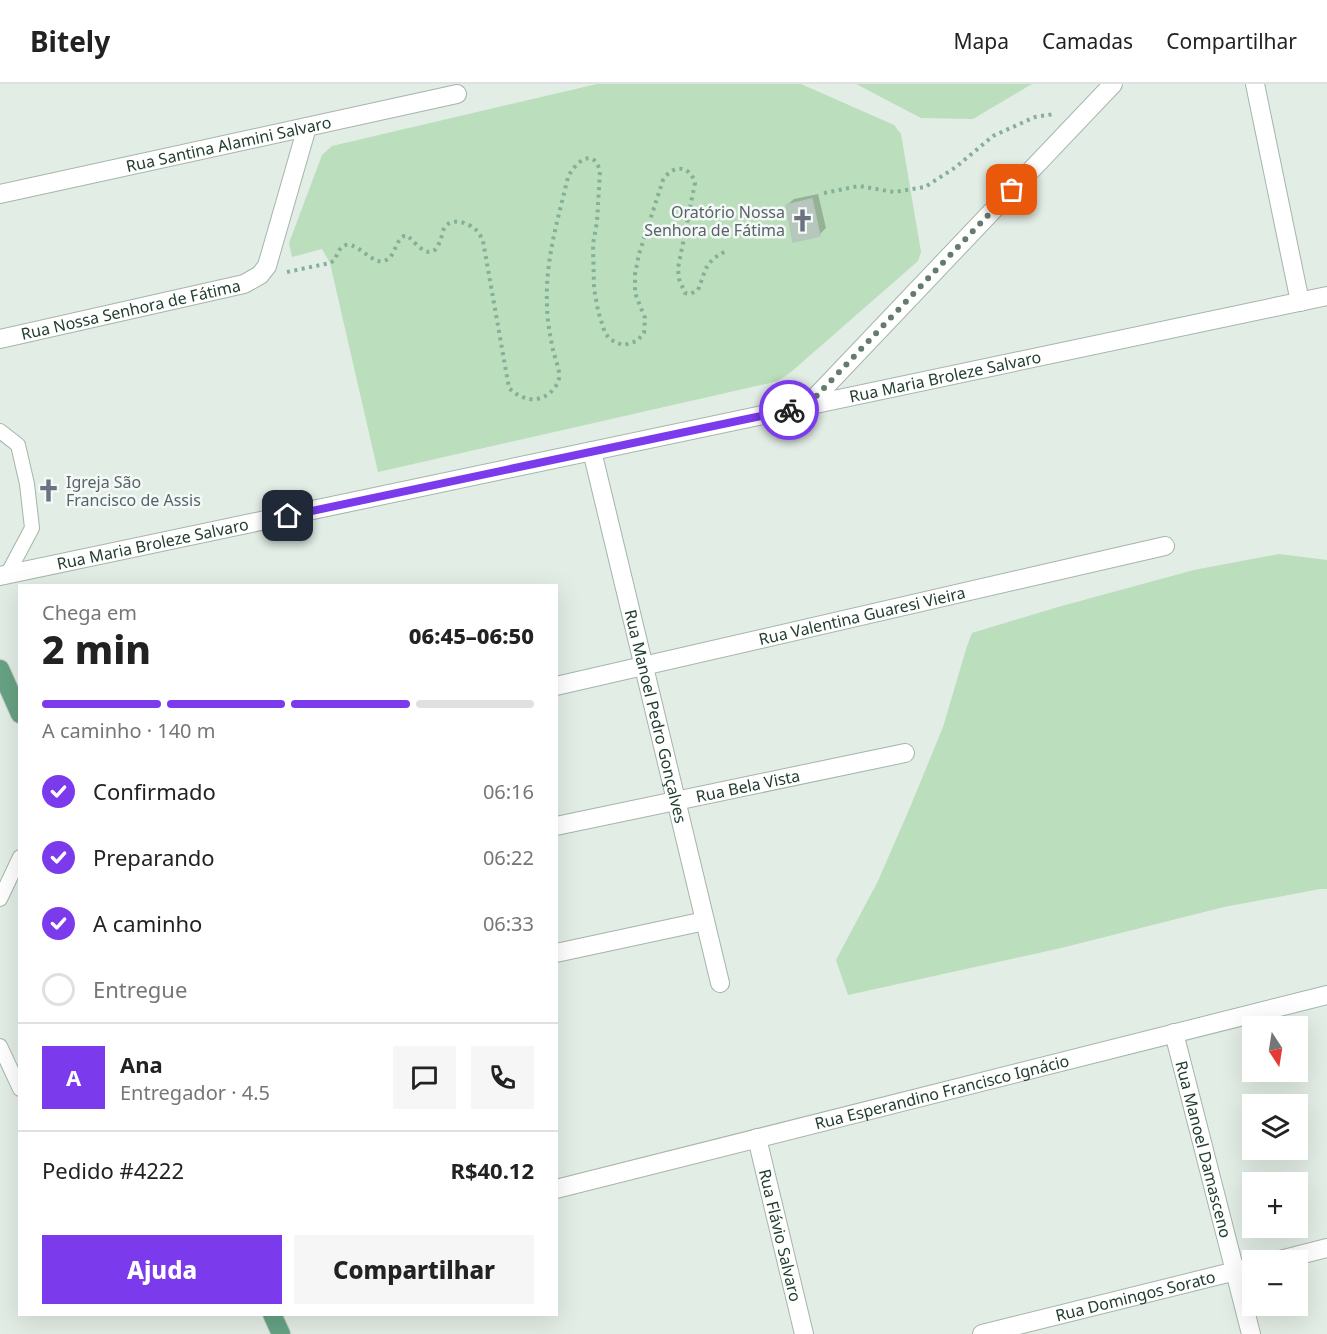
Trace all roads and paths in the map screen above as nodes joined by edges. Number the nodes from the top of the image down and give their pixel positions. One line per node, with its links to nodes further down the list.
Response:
1 (1113, 84): 4 (street)
2 (1255, 84): 11 (street)
3 (457, 94): 5 (street, Rua Santina Alamini Salvaro)
4 (1090, 107): 6 (path); 13 (street)
5 (307, 127): 7 (street, Rua Santina Alamini Salvaro); 9 (street)
6 (824, 193)
7 (0, 195)
8 (726, 251): 9 (path)
9 (260, 275): 12 (street, Rua Nossa Senhora de Fátima)
10 (1327, 296): 11 (street, Rua Maria Broleze Salvaro)
11 (1300, 302): 13 (street, Rua Maria Broleze Salvaro)
12 (0, 339)
13 (807, 406): 15 (street, Rua Maria Broleze Salvaro)
14 (0, 431): 17 (lane)
15 (592, 451): 17 (street, Rua Maria Broleze Salvaro); 18 (street, Rua Manoel Pedro Gonçalves)
16 (1165, 546): 18 (street, Rua Valentina Guaresi Vieira)
17 (3, 576)
18 (644, 666): 20 (street, Rua Valentina Guaresi Vieira); 23 (street, Rua Manoel Pedro Gonçalves)
19 (1, 674): 21 (main road)
20 (558, 686)
21 (18, 710)
22 (905, 753): 23 (street, Rua Bela Vista)
23 (676, 801): 24 (street, Rua Bela Vista); 27 (street, Rua Manoel Pedro Gonçalves)
24 (558, 826)
25 (18, 861): 26 (lane)
26 (0, 899)
27 (705, 921): 28 (street); 29 (street, Rua Manoel Pedro Gonçalves)
28 (558, 953)
29 (720, 983)
30 (1327, 994): 31 (street, Rua Esperandino Francisco Ignácio)
31 (1174, 1034): 34 (street, Rua Esperandino Francisco Ignácio); 38 (street, Rua Manoel Damasceno)
32 (0, 1046): 33 (lane)
33 (18, 1085)
34 (757, 1138): 35 (street, Rua Esperandino Francisco Ignácio); 43 (street, Rua Flávio Salvaro)
35 (558, 1188)
36 (1327, 1248): 37 (street)
37 (1308, 1253)
38 (1242, 1262)
39 (1242, 1269): 44 (street, Rua Domingos Sorato)
40 (273, 1316): 42 (main road)
41 (1249, 1316): 45 (street, Rua Manoel Damasceno)
42 (281, 1334)
43 (804, 1334)
44 (982, 1334)
45 (1251, 1334)

